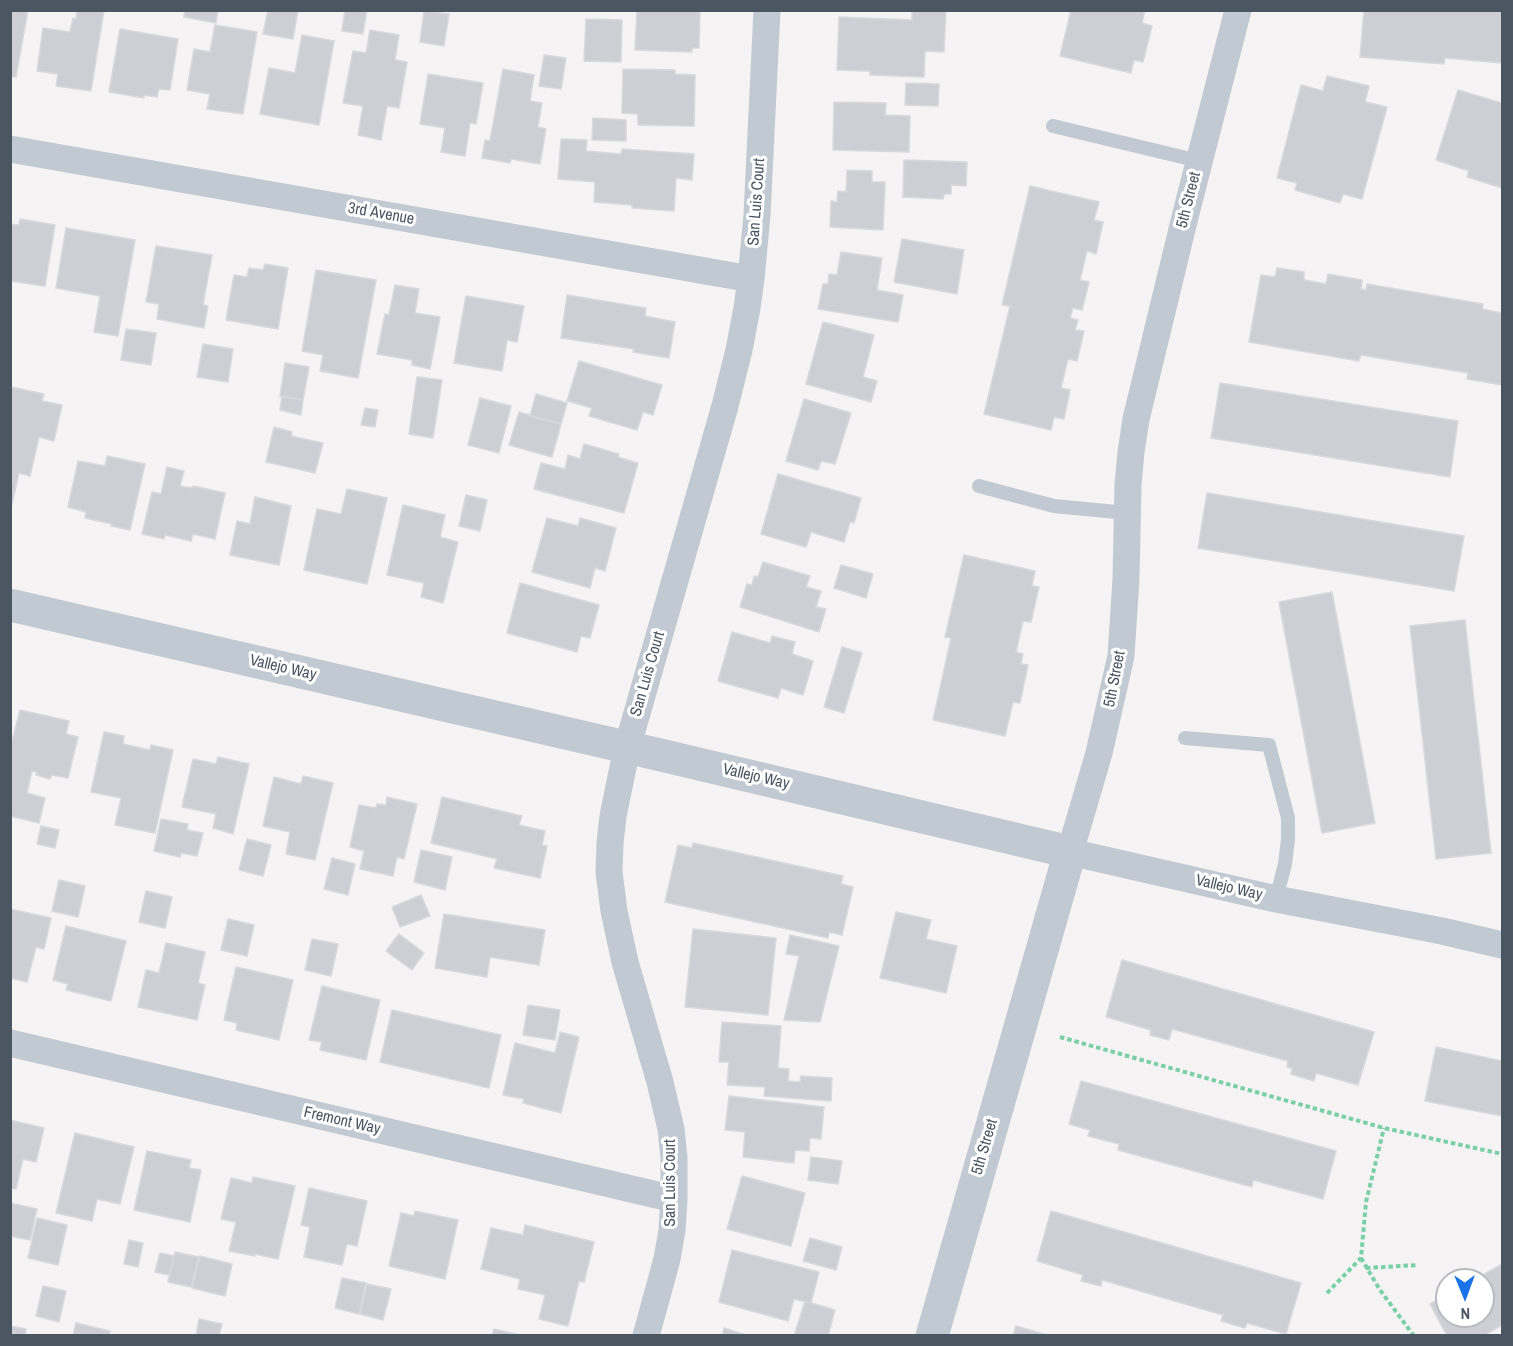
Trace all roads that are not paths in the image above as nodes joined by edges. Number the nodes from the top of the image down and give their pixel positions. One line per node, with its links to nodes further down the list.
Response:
1 (766, 10): 6 (street, San Luis Court)
2 (1238, 10): 5 (street, 5th Street)
3 (1053, 126): 5 (lane)
4 (10, 149): 6 (street, 3rd Avenue)
5 (1199, 161): 8 (street, 5th Street)
6 (752, 279): 11 (street, San Luis Court)
7 (979, 486): 8 (lane)
8 (1127, 513): 12 (street, 5th Street)
9 (10, 605): 11 (street, Vallejo Way)
10 (1185, 738): 13 (lane)
11 (627, 748): 12 (street, Vallejo Way); 16 (street, San Luis Court)
12 (1070, 852): 13 (street, Vallejo Way); 18 (street, 5th Street)
13 (1276, 899): 14 (street, Vallejo Way)
14 (1503, 945)
15 (10, 1042): 16 (street, Fremont Way)
16 (674, 1199): 17 (street, San Luis Court)
17 (646, 1335)
18 (932, 1335)

